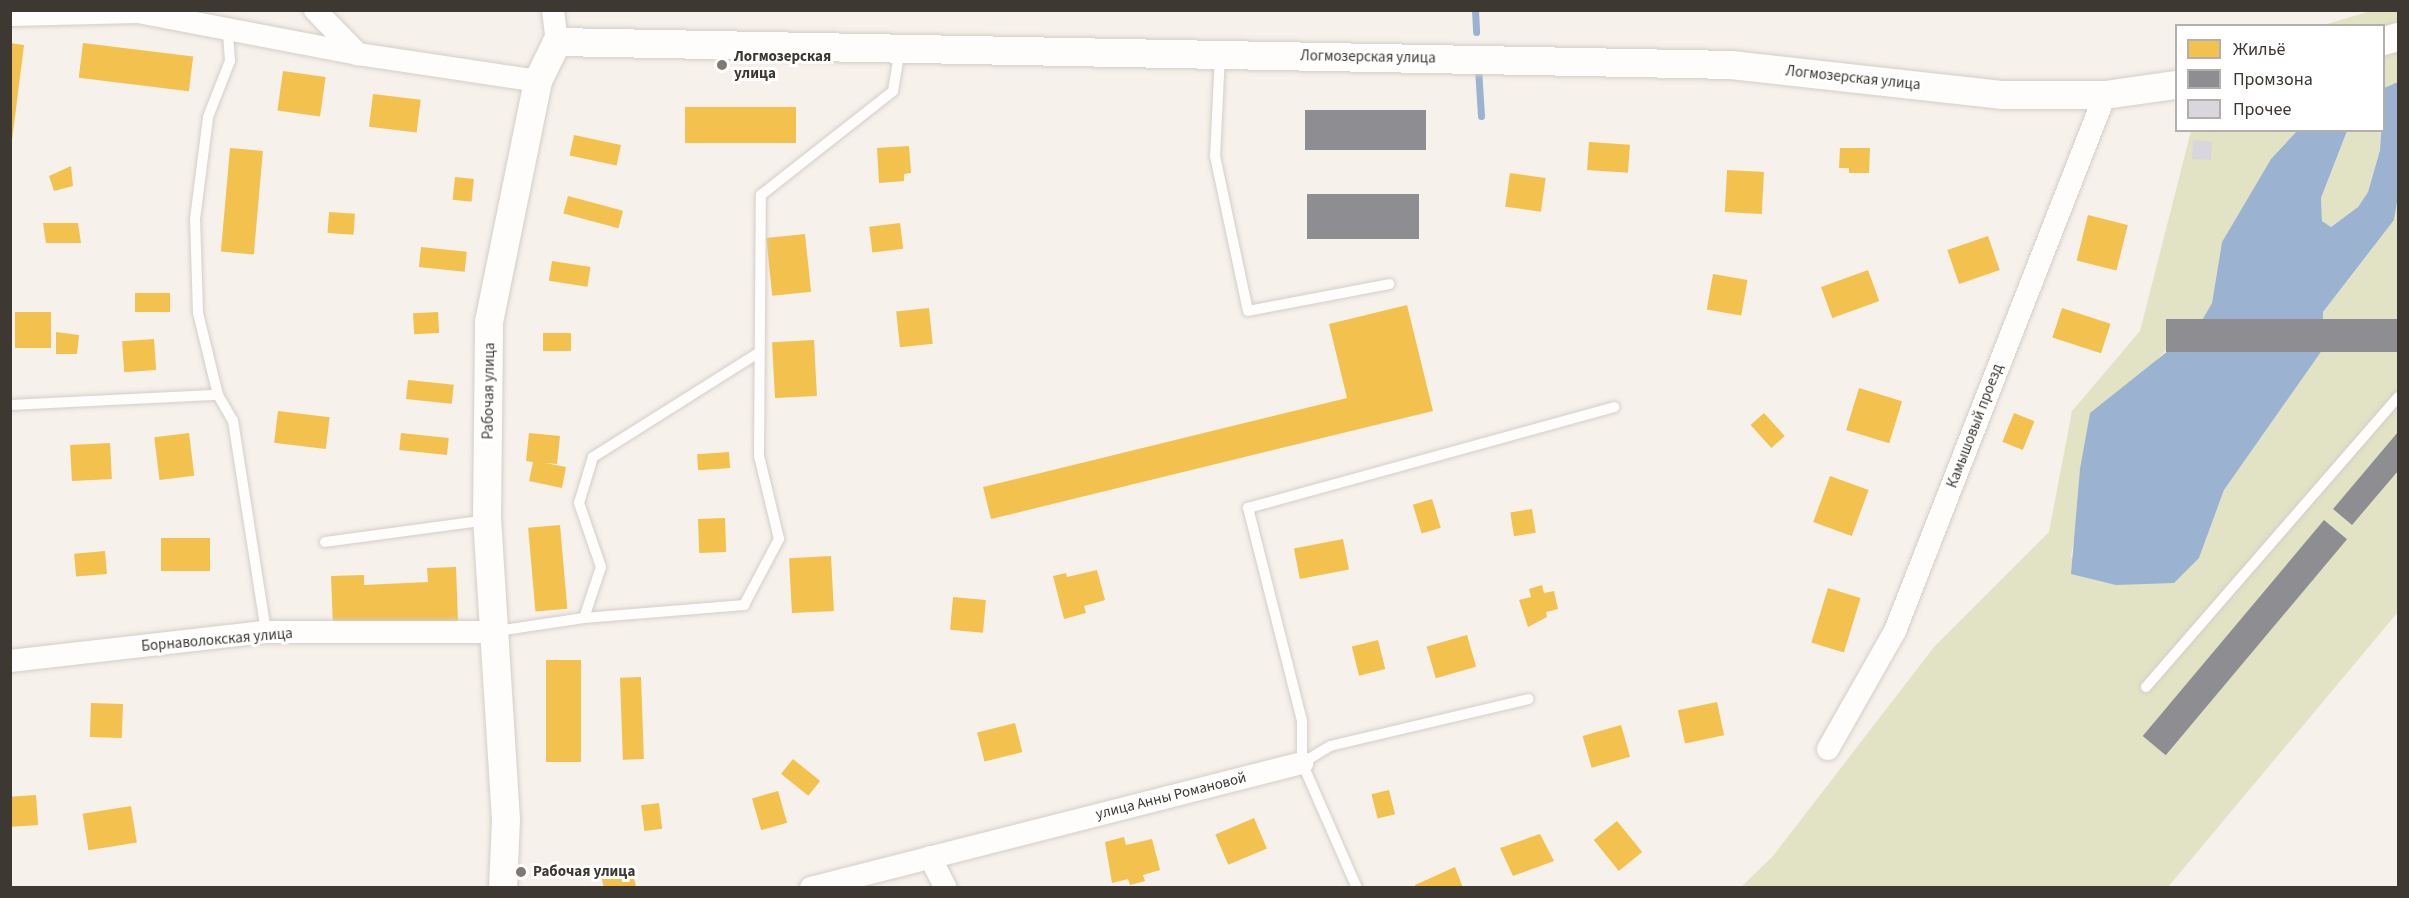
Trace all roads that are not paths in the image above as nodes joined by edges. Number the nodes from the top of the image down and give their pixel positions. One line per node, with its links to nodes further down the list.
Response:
1 (315, 10): 7 (street)
2 (553, 10): 5 (street)
3 (10, 15): 4 (street)
4 (228, 30): 7 (street); 14 (lane)
5 (557, 42): 6 (street, Логмозерская улица); 9 (street, Рабочая улица)
6 (900, 48): 8 (street, Логмозерская улица); 13 (lane)
7 (358, 54): 9 (street)
8 (1220, 54): 11 (street, Логмозерская улица); 12 (lane)
9 (538, 81): 18 (street, Рабочая улица)
10 (2175, 85): 11 (street, Логмозерская улица)
11 (2105, 95): 26 (street, Камышовый проезд)
12 (1389, 284)
13 (760, 352): 20 (lane); 20 (lane)
14 (218, 395): 16 (lane); 21 (lane)
15 (2398, 397): 24 (lane)
16 (10, 405)
17 (1614, 407): 27 (lane)
18 (487, 520): 19 (lane); 22 (street, Рабочая улица)
19 (325, 542)
20 (584, 618): 22 (lane)
21 (266, 632): 22 (street, Борнаволокская улица); 23 (street, Борнаволокская улица)
22 (496, 632): 29 (street, Рабочая улица)
23 (10, 661)
24 (2146, 687)
25 (1528, 699): 27 (lane, улица Анны Романовой)
26 (1828, 749)
27 (1302, 763): 28 (street, улица Анны Романовой); 32 (lane)
28 (930, 857): 30 (street, улица Анны Романовой); 31 (street)
29 (503, 888)
30 (811, 888)
31 (946, 888)
32 (1358, 888)

